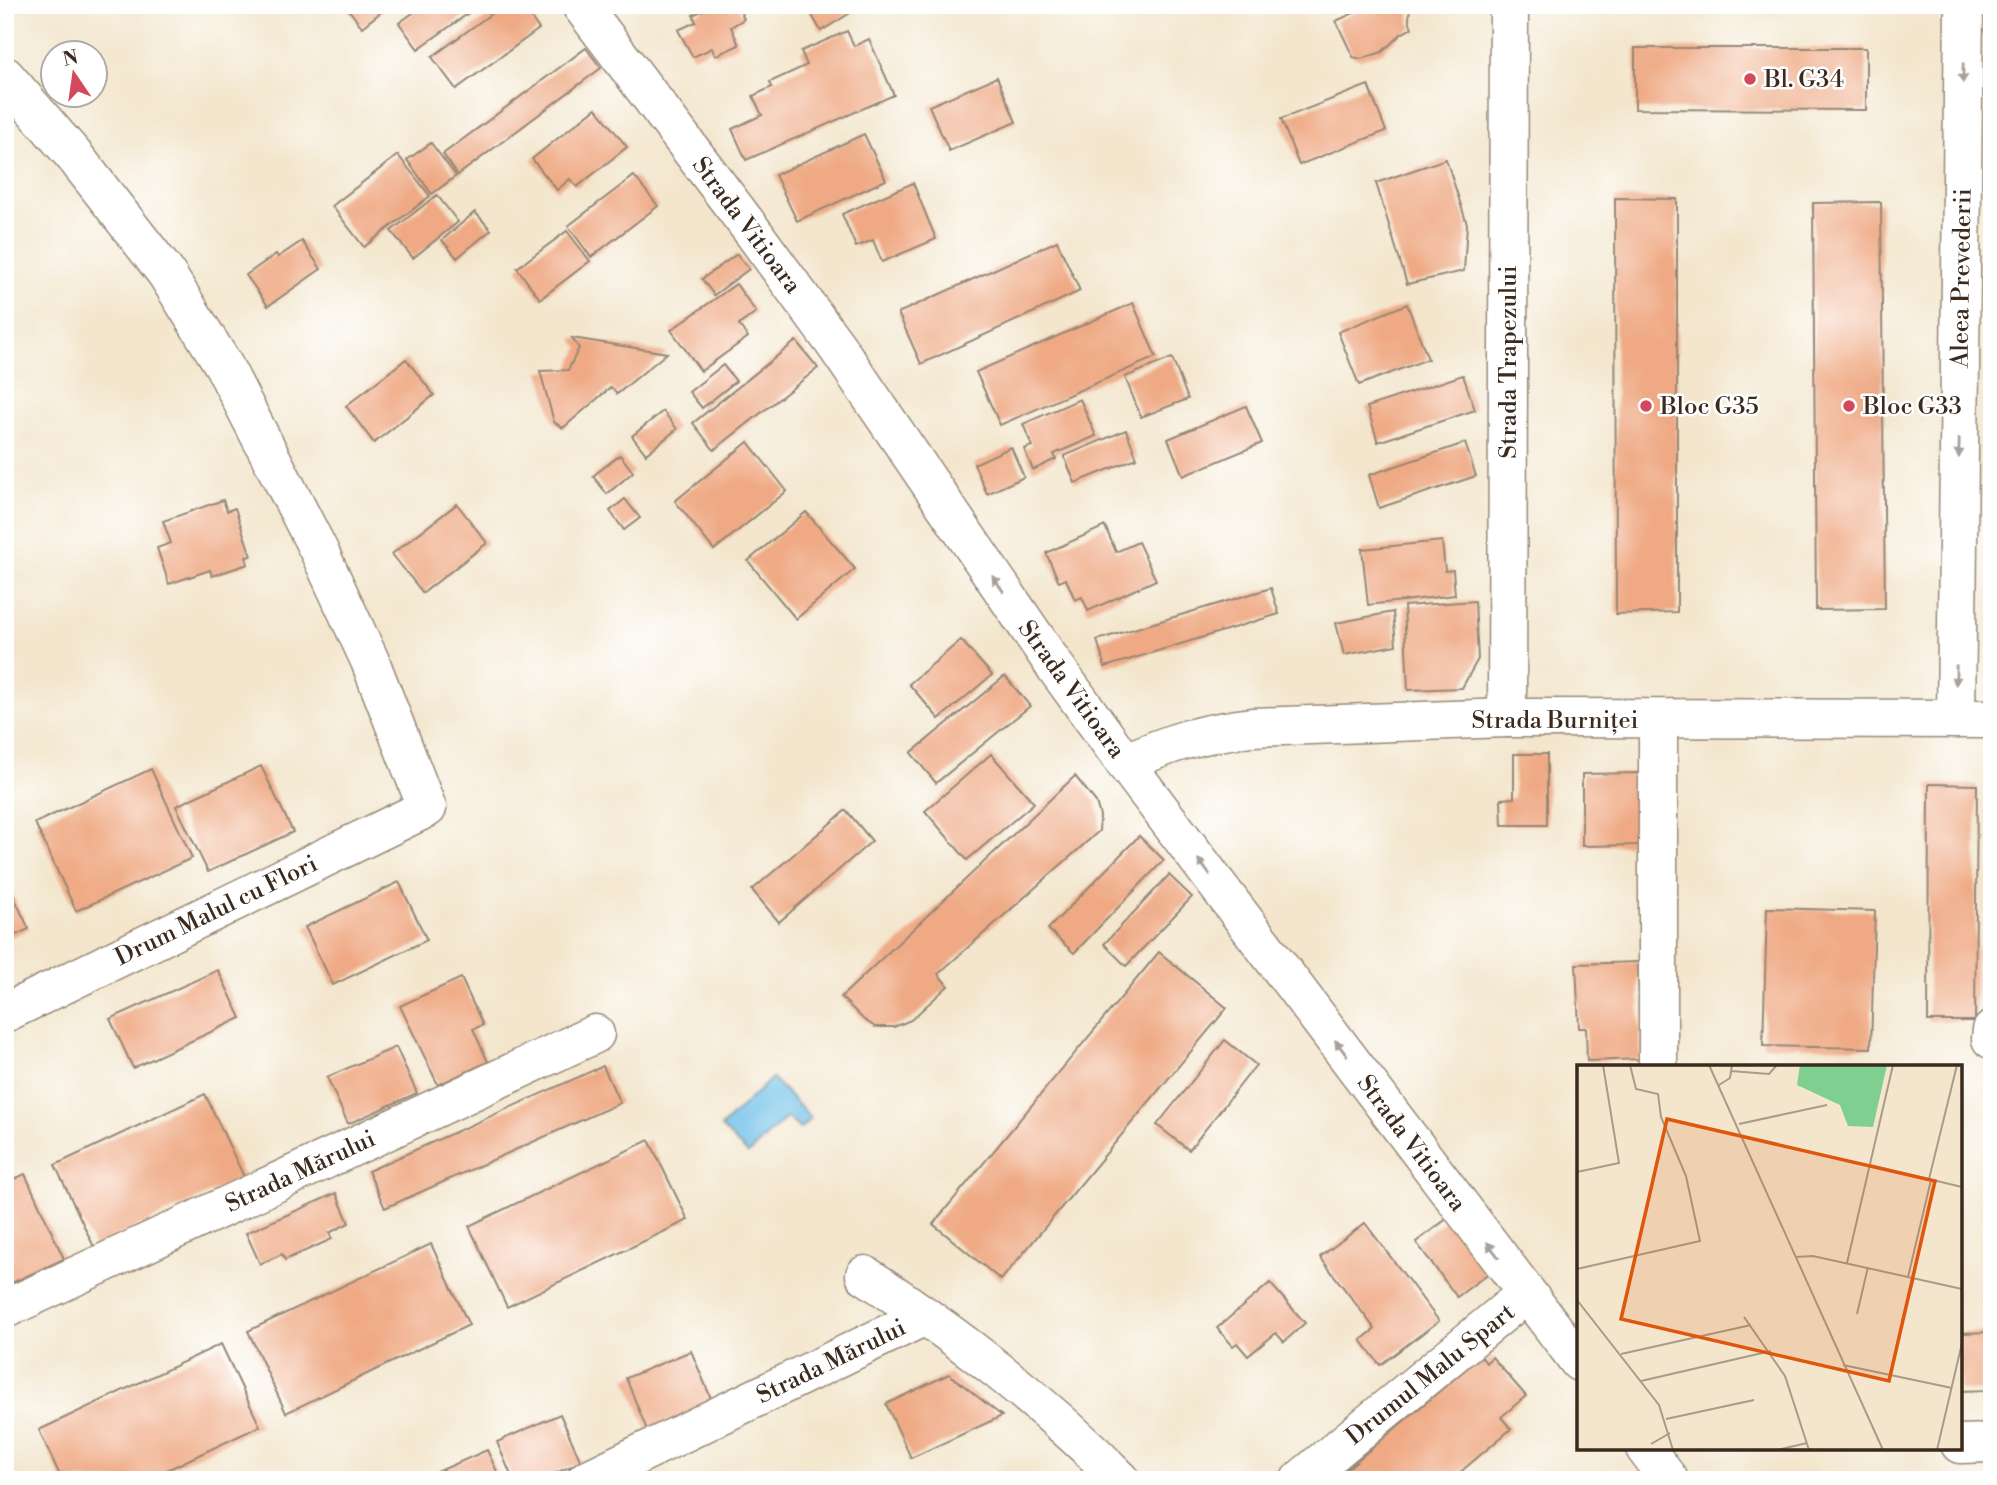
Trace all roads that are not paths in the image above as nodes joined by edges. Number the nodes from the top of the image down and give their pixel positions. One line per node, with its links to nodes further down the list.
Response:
1 (581, 5): 8 (street, Strada Vitioara, one-way to 1)
2 (1508, 5): 5 (street, Strada Trapezului)
3 (1964, 5): 7 (street, Aleea Prevederii, one-way to 7)
4 (5, 76): 9 (street, Drum Malul cu Flori)
5 (1507, 718): 6 (street, Strada Burniței); 8 (street, Strada Burniței)
6 (1658, 719): 7 (street, Strada Burniței); 13 (street)
7 (1974, 719)
8 (1125, 763): 15 (street, Strada Vitioara, one-way to 8)
9 (5, 1013)
10 (1992, 1030): 12 (street)
11 (595, 1034): 16 (street, Strada Mărului)
12 (1992, 1039)
13 (1658, 1065)
14 (865, 1275): 17 (street)
15 (1526, 1294): 18 (street, Strada Vitioara); 24 (street, Drumul Malu Spart)
16 (5, 1309)
17 (925, 1315): 22 (street); 23 (street, Strada Mărului)
18 (1577, 1359)
19 (1992, 1443): 20 (street)
20 (1962, 1444)
21 (1646, 1450): 25 (street)
22 (1110, 1477)
23 (586, 1480)
24 (1300, 1480)
25 (1669, 1480)

